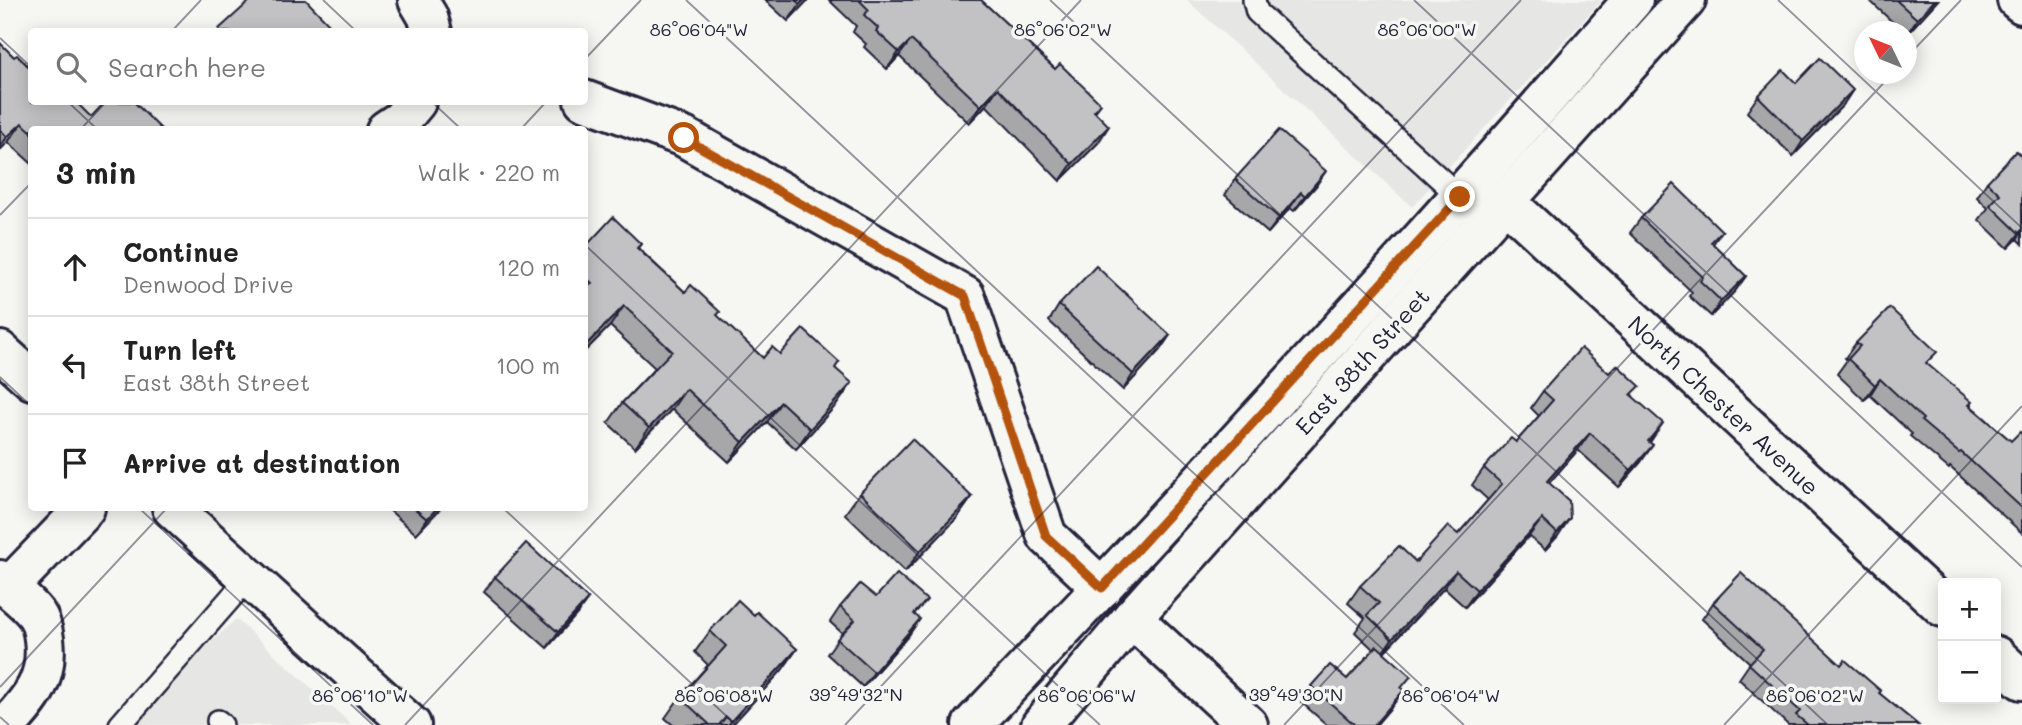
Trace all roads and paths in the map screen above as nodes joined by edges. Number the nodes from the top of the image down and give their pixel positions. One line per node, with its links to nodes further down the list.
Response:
1 (418, 0): 7 (main road)
2 (1254, 0): 11 (lane)
3 (1685, 0): 12 (main road, East 38th Street)
4 (2017, 0): 6 (main road)
5 (1627, 2): 11 (main road, East 38th Street)
6 (2022, 4)
7 (431, 28)
8 (588, 102): 17 (main road)
9 (414, 105): 10 (main road)
10 (392, 126)
11 (1460, 197): 17 (main road, East 38th Street)
12 (1505, 201): 18 (main road, North Chester Avenue); 19 (main road, East 38th Street)
13 (82, 511): 16 (main road)
14 (175, 511): 15 (main road)
15 (249, 577): 23 (lane); 24 (main road)
16 (4, 584): 22 (main road)
17 (1102, 588): 25 (main road, East 38th Street)
18 (1938, 602)
19 (1132, 618): 26 (main road, East 38th Street); 27 (main road)
20 (2001, 661): 21 (main road)
21 (2022, 680)
22 (7, 725)
23 (120, 725)
24 (411, 725)
25 (972, 725)
26 (1041, 725)
27 (1248, 725)

